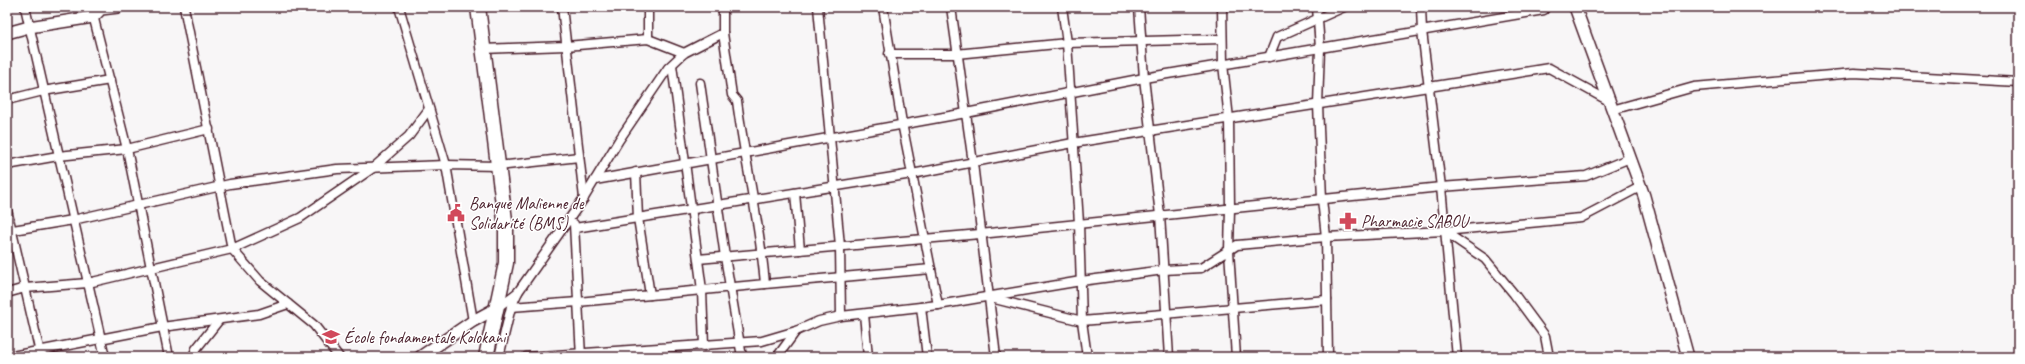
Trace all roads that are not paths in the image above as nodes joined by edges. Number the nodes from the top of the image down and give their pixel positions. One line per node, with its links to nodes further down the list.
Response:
1 (25, 7): 22 (street)
2 (118, 7): 20 (street)
3 (184, 7): 53 (street)
4 (399, 7): 49 (street)
5 (478, 7): 32 (highway)
6 (562, 7): 30 (street)
7 (648, 7): 26 (street)
8 (723, 7): 25 (street)
9 (818, 7): 55 (street)
10 (883, 7): 34 (street)
11 (951, 7): 35 (street)
12 (1062, 7): 29 (street)
13 (1139, 7): 28 (street)
14 (1222, 7): 27 (street)
15 (1317, 7): 21 (street)
16 (1344, 7): 21 (street)
17 (1421, 7): 23 (street)
18 (1545, 7): 23 (street)
19 (1574, 7): 48 (street)
20 (92, 12): 22 (street); 40 (street)
21 (1318, 20): 31 (street); 36 (street)
22 (29, 27): 24 (street); 44 (street)
23 (1422, 31): 31 (street); 43 (street)
24 (7, 33)
25 (723, 33): 33 (street); 58 (street)
26 (648, 39): 30 (street); 33 (street)
27 (1222, 39): 28 (street); 37 (street)
28 (1142, 42): 29 (street); 39 (street)
29 (1067, 43): 35 (street); 45 (street)
30 (566, 46): 32 (street); 60 (street)
31 (1320, 48): 36 (street); 47 (street)
32 (483, 49): 67 (highway)
33 (684, 53): 38 (street)
34 (889, 54): 35 (street); 52 (street)
35 (956, 54): 50 (street)
36 (1269, 57): 37 (street)
37 (1223, 64): 39 (street); 51 (street)
38 (672, 65): 64 (street); 71 (street)
39 (1144, 78): 45 (street); 54 (street)
40 (110, 80): 44 (street); 57 (street)
41 (2018, 82): 48 (street)
42 (700, 83): 62 (street)
43 (1430, 87): 47 (street); 48 (street); 75 (street)
44 (43, 91): 46 (street); 59 (street)
45 (1070, 92): 50 (street); 56 (street)
46 (7, 100)
47 (1318, 105): 51 (street); 78 (street)
48 (1611, 105): 61 (street)
49 (429, 109): 66 (street); 68 (street)
50 (966, 113): 52 (street); 63 (street)
51 (1229, 119): 54 (street); 82 (street)
52 (902, 123): 55 (street); 70 (street)
53 (209, 129): 57 (street); 72 (street)
54 (1151, 131): 56 (street); 86 (street)
55 (830, 137): 58 (street); 73 (street)
56 (1073, 143): 63 (street); 89 (street)
57 (127, 149): 59 (street); 80 (street)
58 (744, 154): 62 (street); 79 (street)
59 (58, 156): 65 (street); 88 (street)
60 (579, 157): 67 (street); 77 (street)
61 (1630, 158): 74 (street); 75 (street)
62 (711, 159): 64 (street); 81 (street)
63 (973, 163): 70 (street); 93 (street)
64 (685, 164): 69 (street); 83 (street)
65 (7, 165)
66 (446, 165): 67 (street); 68 (street); 128 (street)
67 (498, 166): 122 (highway)
68 (373, 168): 72 (street); 97 (street)
69 (636, 172): 71 (street); 87 (street)
70 (912, 174): 73 (street); 95 (street)
71 (595, 180): 77 (street)
72 (220, 186): 80 (street); 97 (street)
73 (834, 186): 76 (street); 96 (street)
74 (1640, 187): 92 (street); 157 (street)
75 (1441, 188): 78 (street); 92 (street)
76 (795, 193): 79 (street); 98 (street)
77 (584, 198): 85 (street)
78 (1322, 199): 82 (street); 94 (street)
79 (752, 200): 81 (street); 100 (street)
80 (138, 205): 88 (street); 103 (street)
81 (718, 205): 83 (street); 101 (street)
82 (1230, 208): 86 (street); 99 (street)
83 (691, 209): 87 (street); 102 (street)
84 (7, 210): 91 (street)
85 (574, 212): 90 (street); 113 (street)
86 (1160, 215): 89 (street); 105 (street)
87 (638, 218): 90 (street); 115 (street)
88 (73, 220): 91 (street); 108 (street)
89 (1079, 223): 93 (street); 107 (street)
90 (574, 228): 118 (street)
91 (9, 230): 111 (street)
92 (1444, 231): 94 (street); 155 (street); 156 (street)
93 (980, 234): 95 (street); 116 (street)
94 (1326, 237): 99 (street); 117 (street)
95 (925, 238): 96 (street); 104 (street)
96 (840, 246): 98 (street); 106 (street)
97 (232, 249): 103 (street); 119 (street)
98 (800, 250): 100 (street)
99 (1229, 251): 105 (street); 123 (street)
100 (762, 253): 101 (street); 109 (street)
101 (725, 257): 102 (street); 110 (street)
102 (698, 259): 112 (street)
103 (151, 268): 108 (street); 130 (street)
104 (931, 269): 106 (street); 120 (street)
105 (1164, 270): 107 (street); 124 (street)
106 (840, 277): 109 (street); 126 (street)
107 (1081, 281): 116 (street); 129 (street)
108 (88, 283): 111 (street); 132 (street)
109 (765, 284): 110 (street)
110 (730, 287): 112 (street); 133 (street)
111 (25, 288): 114 (street); 135 (street)
112 (702, 290): 115 (street); 134 (street)
113 (518, 292): 122 (street); 122 (street)
114 (7, 293)
115 (650, 295): 118 (street)
116 (988, 298): 120 (street); 129 (street); 150 (street)
117 (1327, 300): 123 (street); 154 (street)
118 (578, 302): 122 (street); 136 (street)
119 (288, 304): 127 (street); 141 (street)
120 (938, 306): 121 (street)
121 (921, 307): 125 (street); 149 (street)
122 (504, 308): 128 (street); 143 (highway); 144 (street)
123 (1233, 308): 124 (street); 153 (street)
124 (1167, 313): 129 (street); 152 (street)
125 (864, 314): 126 (street); 148 (street)
126 (841, 316): 131 (street)
127 (219, 320): 130 (street); 140 (street)
128 (473, 321): 142 (street)
129 (1082, 321): 151 (street)
130 (162, 327): 132 (street); 139 (street)
131 (796, 331): 133 (street); 147 (street)
132 (101, 340): 135 (street); 138 (street)
133 (739, 343): 134 (street); 146 (street)
134 (704, 346): 136 (street)
135 (40, 354): 137 (street)
136 (581, 356): 145 (street)
137 (7, 357)
138 (105, 357)
139 (169, 357)
140 (193, 357)
141 (339, 357)
142 (420, 357)
143 (486, 357)
144 (499, 357)
145 (526, 357)
146 (742, 357)
147 (777, 357)
148 (868, 357)
149 (927, 357)
150 (996, 357)
151 (1087, 357)
152 (1169, 357)
153 (1236, 357)
154 (1328, 357)
155 (1457, 357)
156 (1549, 357)
157 (1688, 357)

